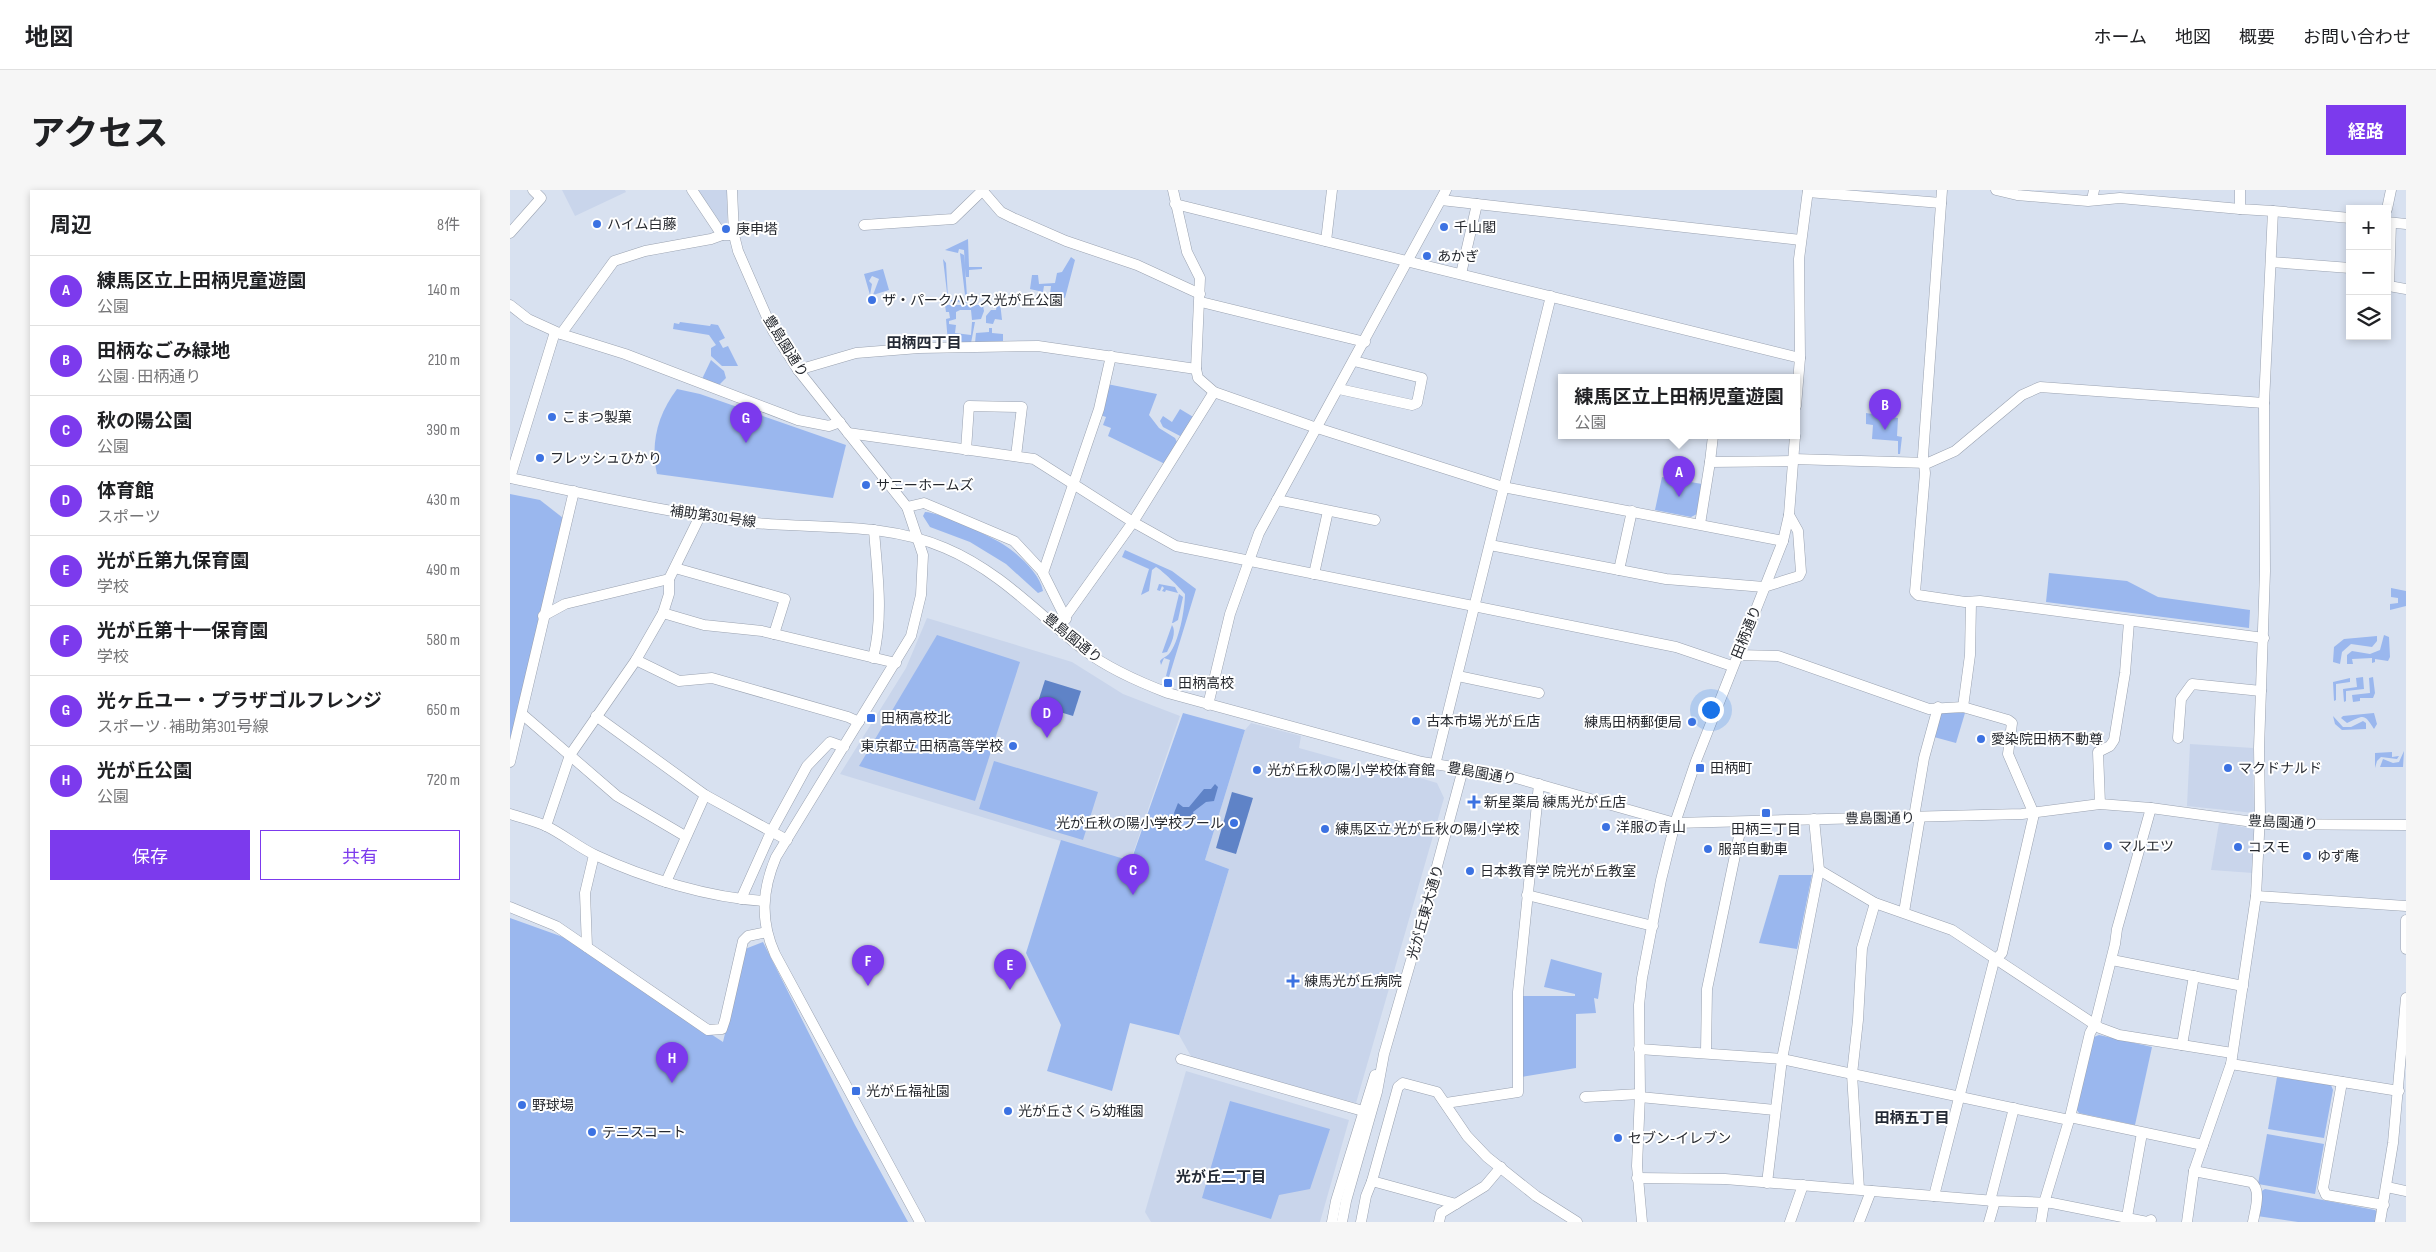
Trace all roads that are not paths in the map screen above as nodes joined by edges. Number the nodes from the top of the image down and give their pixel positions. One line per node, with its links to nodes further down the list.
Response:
1 (533, 190): 25 (street)
2 (692, 190): 26 (street)
3 (732, 190): 27 (street, 豊島園通り)
4 (982, 190): 24 (street); 37 (street)
5 (1173, 190): 16 (street)
6 (1332, 190): 29 (street)
7 (1446, 190): 14 (street)
8 (1942, 190): 15 (street)
9 (1996, 190): 13 (street)
10 (2240, 190): 19 (street)
11 (2390, 190): 18 (street)
12 (1808, 191): 15 (street); 28 (street)
13 (2093, 195): 19 (street)
14 (1441, 200): 17 (street); 30 (street)
15 (1941, 203): 59 (street)
16 (1175, 204): 29 (street); 37 (street)
17 (1477, 204): 28 (street); 33 (street)
18 (2387, 205)
19 (2240, 209): 20 (street)
20 (2273, 211): 21 (street); 31 (street)
21 (2346, 218)
22 (2391, 222): 23 (street)
23 (2406, 224)
24 (864, 225)
25 (510, 233)
26 (722, 235): 27 (street); 39 (street)
27 (734, 235): 45 (street, 豊島園通り)
28 (1801, 240): 42 (street)
29 (1326, 241): 30 (street)
30 (1408, 262): 33 (street); 40 (street)
31 (2271, 262): 32 (street); 49 (street)
32 (2346, 268)
33 (1460, 274): 36 (street)
34 (2391, 286): 35 (street)
35 (2406, 289)
36 (1551, 296): 42 (street); 62 (street)
37 (1200, 298): 40 (street); 44 (street)
38 (510, 305): 39 (street)
39 (558, 333): 50 (street); 60 (street)
40 (1365, 342): 43 (street)
41 (1111, 356): 44 (street); 45 (street); 61 (street)
42 (1800, 358): 46 (street)
43 (1354, 361): 47 (street); 47 (street)
44 (1196, 369): 48 (street)
45 (798, 370): 50 (street, 豊島園通り)
46 (1799, 374)
47 (1339, 388): 51 (street)
48 (1214, 392): 51 (street); 71 (street)
49 (2264, 403): 59 (street); 92 (street)
50 (840, 422): 52 (street, 豊島園通り)
51 (1317, 428): 62 (street); 64 (street)
52 (848, 434): 55 (street); 65 (street, 豊島園通り)
53 (1713, 439): 58 (street)
54 (1795, 439): 57 (street, 田柄通り)
55 (966, 450): 56 (street); 56 (street)
56 (1016, 456): 61 (street)
57 (1793, 460): 58 (street); 59 (street); 68 (street, 田柄通り)
58 (1710, 462): 72 (street)
59 (1924, 464): 84 (street)
60 (510, 478): 63 (street, 補助第301号線)
61 (1072, 483): 71 (street); 80 (street)
62 (1504, 488): 67 (street); 76 (street)
63 (574, 491): 69 (street, 補助第301号線); 87 (street)
64 (1277, 500): 66 (street); 77 (street)
65 (907, 507): 74 (street, 豊島園通り); 80 (street)
66 (1328, 511): 70 (street); 81 (street)
67 (1632, 511): 72 (street); 79 (street)
68 (1789, 515): 75 (street, 田柄通り); 83 (street)
69 (700, 516): 73 (street, 補助第301号線); 78 (street)
70 (1375, 520)
71 (1133, 522): 77 (street); 88 (street)
72 (1700, 524): 75 (street)
73 (874, 530): 74 (street, 補助第301号線); 94 (street)
74 (918, 537): 90 (street, 豊島園通り); 96 (street)
75 (1783, 541): 83 (street, 田柄通り)
76 (1490, 544): 79 (street); 85 (street)
77 (1248, 561): 81 (street); 101 (street)
78 (675, 568): 82 (street); 91 (street)
79 (1620, 570): 83 (street)
80 (1043, 573): 88 (street)
81 (1314, 574): 85 (street)
82 (669, 579): 86 (street); 87 (street)
83 (1764, 587): 93 (street, 田柄通り)
84 (1971, 602): 89 (street); 103 (street)
85 (1475, 606): 97 (street); 98 (street)
86 (663, 613): 91 (street); 95 (street)
87 (543, 616): 104 (street)
88 (1066, 619): 90 (street)
89 (2129, 622): 92 (street); 115 (street)
90 (1058, 628): 101 (street, 豊島園通り)
91 (774, 634): 94 (street)
92 (2264, 638): 99 (street)
93 (1737, 655): 97 (street, 田柄通り); 102 (street)
94 (873, 658): 96 (street)
95 (636, 660): 105 (street); 106 (street)
96 (896, 663): 106 (street)
97 (1732, 666): 122 (street, 田柄通り)
98 (1458, 676): 100 (street); 111 (street)
99 (2262, 691): 107 (street); 123 (street)
100 (1539, 692)
101 (1208, 705): 111 (street, 豊島園通り)
102 (1938, 707): 103 (street); 119 (street)
103 (1963, 707): 118 (street)
104 (522, 714): 109 (street); 110 (street)
105 (596, 716): 109 (street); 114 (street)
106 (859, 722): 108 (street)
107 (2178, 738)
108 (844, 747): 126 (street); 128 (street)
109 (570, 755): 125 (street); 127 (street)
110 (510, 762)
111 (1435, 765): 112 (street, 豊島園通り)
112 (1462, 769): 113 (street, 豊島園通り); 155 (street, 光が丘東大通り)
113 (1539, 784): 122 (street, 豊島園通り); 132 (street)
114 (706, 794): 126 (street); 127 (street)
115 (2100, 804): 116 (street, 豊島園通り); 118 (street, 豊島園通り)
116 (2150, 808): 123 (street, 豊島園通り); 146 (street)
117 (510, 814): 125 (street)
118 (2034, 814): 119 (street, 豊島園通り); 145 (street)
119 (1917, 817): 120 (street, 豊島園通り); 139 (street)
120 (1814, 819): 121 (street, 豊島園通り); 130 (street)
121 (1742, 822): 122 (street, 豊島園通り); 153 (street)
122 (1675, 823): 141 (street, 田柄通り)
123 (2260, 823): 124 (street, 豊島園通り); 133 (street)
124 (2406, 825)
125 (546, 826): 129 (street)
126 (771, 832): 128 (street); 134 (street)
127 (685, 836): 131 (street)
128 (787, 840): 135 (street)
129 (594, 855): 131 (street); 143 (street)
130 (1819, 870): 136 (street); 157 (street)
131 (666, 882): 134 (street)
132 (1527, 895): 141 (street); 165 (street)
133 (2256, 896): 137 (street); 148 (street)
134 (741, 899): 135 (street)
135 (764, 901): 142 (street)
136 (1875, 902): 139 (street); 159 (street)
137 (2406, 906)
138 (510, 907): 143 (street)
139 (1904, 912): 145 (street)
140 (2406, 920): 144 (street)
141 (1653, 926): 152 (street, 田柄通り)
142 (767, 932): 143 (street); 191 (street)
143 (587, 947)
144 (2406, 949)
145 (1996, 958): 150 (street); 163 (street)
146 (2112, 960): 147 (street); 150 (street)
147 (2194, 976): 148 (street); 151 (street)
148 (2243, 986): 154 (street)
149 (2406, 998): 161 (street)
150 (2094, 1024): 151 (street); 169 (street)
151 (2182, 1045): 154 (street)
152 (1639, 1049): 153 (street); 162 (street, 田柄通り)
153 (1706, 1052): 157 (street)
154 (2232, 1053): 158 (street)
155 (1384, 1054): 168 (street, 光が丘東大通り); 170 (street, 光が丘東大通り)
156 (1182, 1059): 168 (street)
157 (1782, 1059): 159 (street); 167 (street)
158 (2230, 1064): 160 (street); 173 (street)
159 (1852, 1074): 163 (street); 181 (street)
160 (2342, 1082): 161 (street); 188 (street)
161 (2399, 1091): 180 (street)
162 (1640, 1095): 164 (street); 167 (street); 176 (street, 田柄通り)
163 (1960, 1096): 166 (street); 184 (street)
164 (1585, 1097)
165 (1446, 1103): 171 (street); 174 (street)
166 (2014, 1108): 169 (street); 185 (street)
167 (1776, 1110): 178 (street)
168 (1363, 1111): 192 (street, 光が丘東大通り)
169 (2070, 1119): 172 (street); 186 (street)
170 (1367, 1128): 171 (street); 193 (street, 光が丘東大通り)
171 (1385, 1132): 177 (street)
172 (2142, 1133): 173 (street); 189 (street)
173 (2203, 1145): 175 (street)
174 (1502, 1168): 187 (street); 196 (street)
175 (2194, 1172): 202 (street); 203 (street)
176 (1637, 1178): 178 (street); 197 (street, 田柄通り)
177 (1372, 1181): 187 (street); 194 (street)
178 (1767, 1182): 179 (street)
179 (1803, 1185): 181 (street); 198 (street)
180 (2387, 1187): 183 (street); 188 (street)
181 (1859, 1189): 182 (street)
182 (1871, 1190): 184 (street); 199 (street)
183 (2406, 1191)
184 (1934, 1196): 185 (street)
185 (1993, 1201): 186 (street); 200 (street)
186 (2044, 1203): 189 (street); 201 (street)
187 (1456, 1204): 195 (street)
188 (2384, 1205): 204 (street)
189 (2127, 1217): 190 (street)
190 (2151, 1220)
191 (920, 1222)
192 (1332, 1222)
193 (1342, 1222)
194 (1361, 1222)
195 (1439, 1222)
196 (1577, 1222)
197 (1642, 1222)
198 (1790, 1222)
199 (1859, 1222)
200 (1989, 1222)
201 (2041, 1222)
202 (2187, 1222)
203 (2253, 1222)
204 (2380, 1222)

